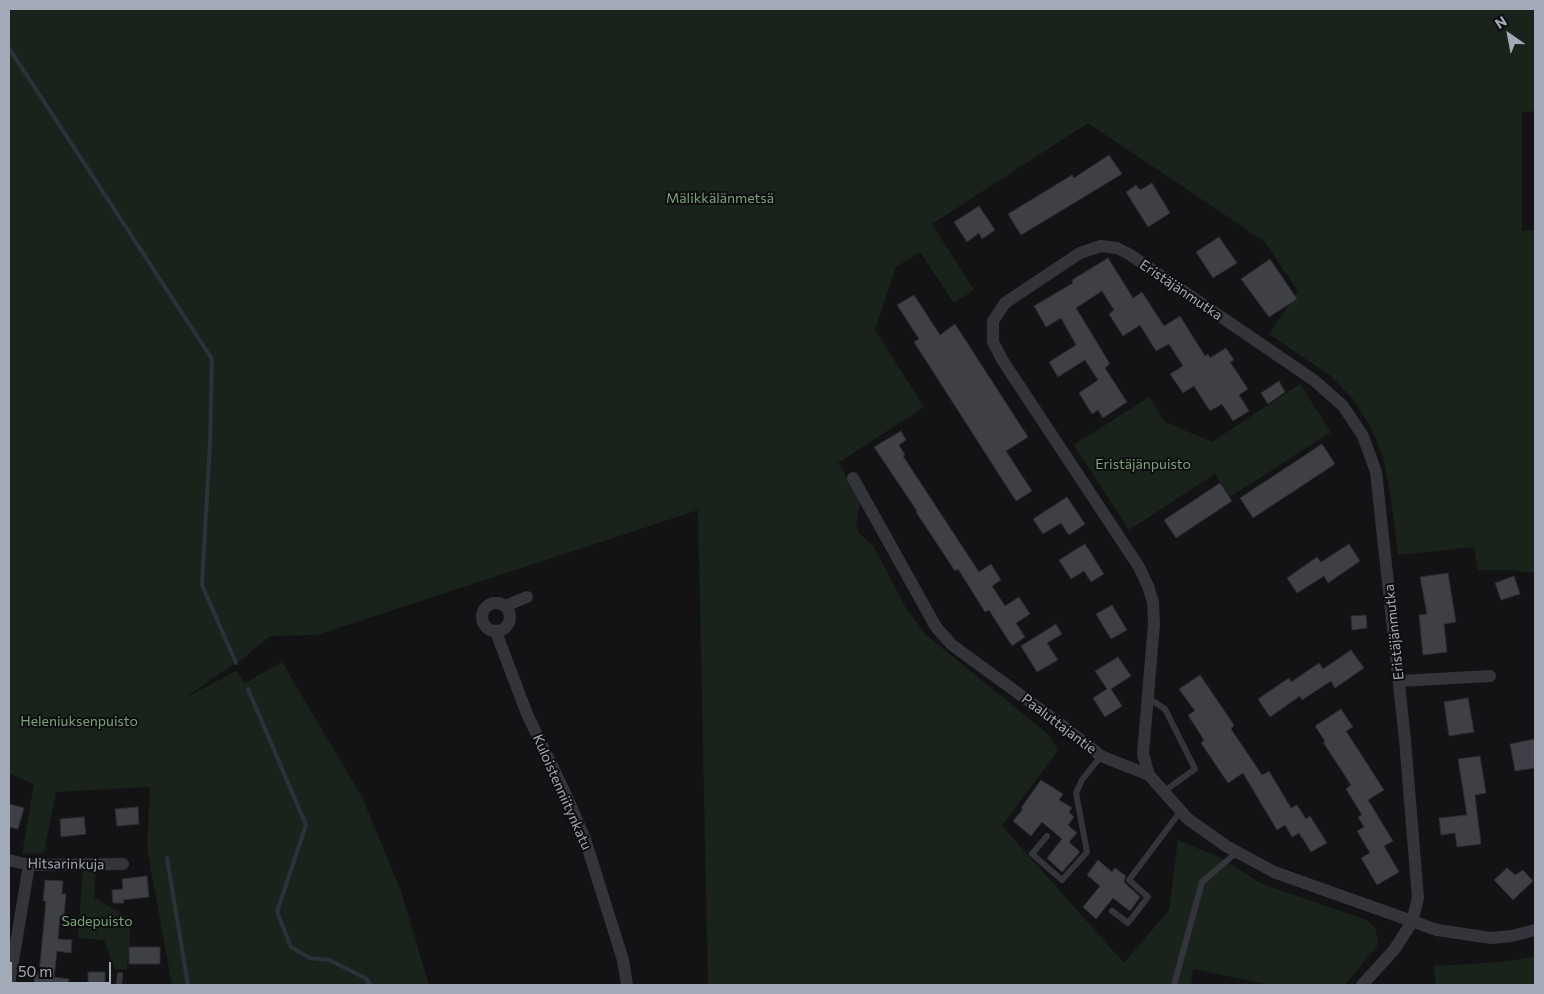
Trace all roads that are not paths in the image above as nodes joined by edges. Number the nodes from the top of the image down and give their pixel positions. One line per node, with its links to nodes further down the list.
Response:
1 (853, 478): 8 (street, Paaluttajantie)
2 (527, 598): 3 (street)
3 (505, 606): 4 (street); 4 (street)
4 (496, 632): 23 (street, Kuloistenniitynkatu)
5 (1490, 676): 6 (street)
6 (1399, 681): 7 (street, Eristäjänmutka); 18 (street, Eristäjänmutka)
7 (1148, 698): 9 (street, Eristäjänmutka); 10 (lane)
8 (1101, 756): 9 (street, Paaluttajantie); 12 (lane)
9 (1149, 775): 10 (street, Paaluttajantie)
10 (1163, 792): 11 (street, Paaluttajantie)
11 (1180, 812): 13 (street, Paaluttajantie); 17 (lane)
12 (1048, 836)
13 (1237, 852): 18 (street, Paaluttajantie); 24 (lane)
14 (9, 860): 16 (street, Hitsarinkuja)
15 (123, 864): 16 (street, Hitsarinkuja)
16 (29, 865): 21 (street)
17 (1112, 911)
18 (1412, 922): 19 (street, Paaluttajantie); 25 (street, Eristäjänmutka)
19 (1535, 930)
20 (120, 974): 22 (lane)
21 (9, 985)
22 (119, 985)
23 (627, 985)
24 (1174, 985)
25 (1362, 985)

